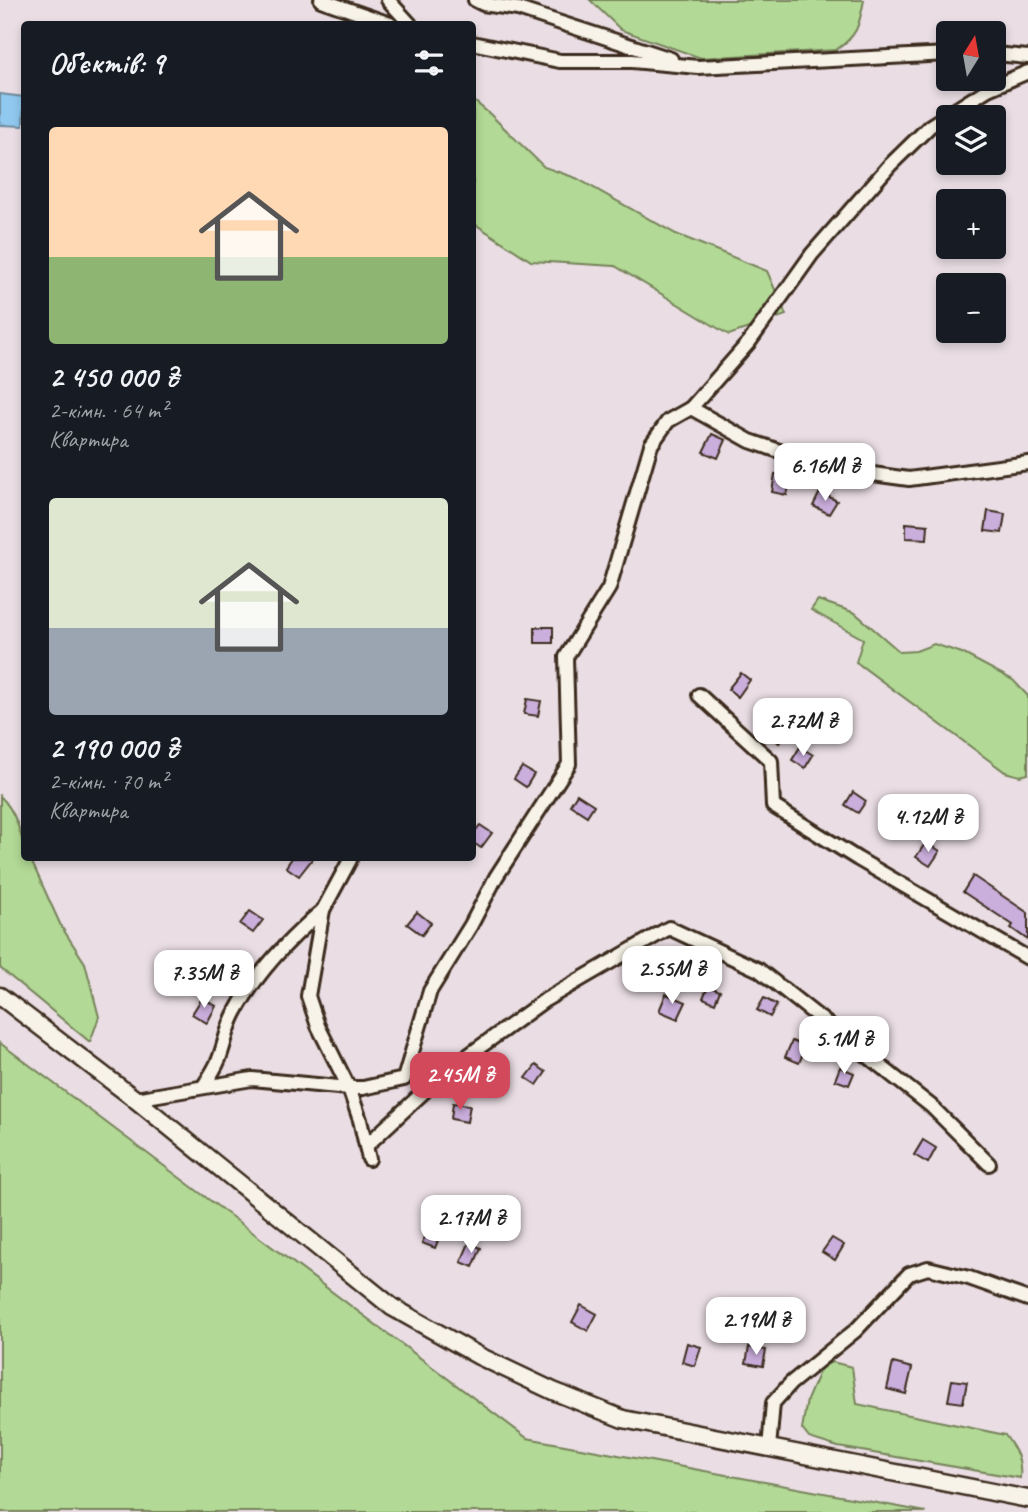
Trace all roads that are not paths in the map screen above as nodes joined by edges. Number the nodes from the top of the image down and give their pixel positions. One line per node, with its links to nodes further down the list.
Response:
1 (321, 0): 4 (street)
2 (388, 0): 5 (street)
3 (475, 0): 10 (street)
4 (381, 21)
5 (407, 21)
6 (476, 44): 10 (street)
7 (936, 55): 10 (street)
8 (1006, 55): 9 (street)
9 (1028, 58)
10 (698, 67)
11 (1028, 72): 12 (street)
12 (691, 408): 13 (street); 20 (street)
13 (1028, 463)
14 (699, 695): 17 (street)
15 (350, 861): 16 (street)
16 (323, 910): 19 (street); 20 (street)
17 (1028, 958)
18 (0, 996): 21 (street)
19 (203, 1087): 20 (street); 21 (street)
20 (349, 1088): 22 (street)
21 (135, 1099): 24 (street)
22 (989, 1164)
23 (1028, 1298): 24 (street)
24 (769, 1448): 25 (street)
25 (1028, 1499)

